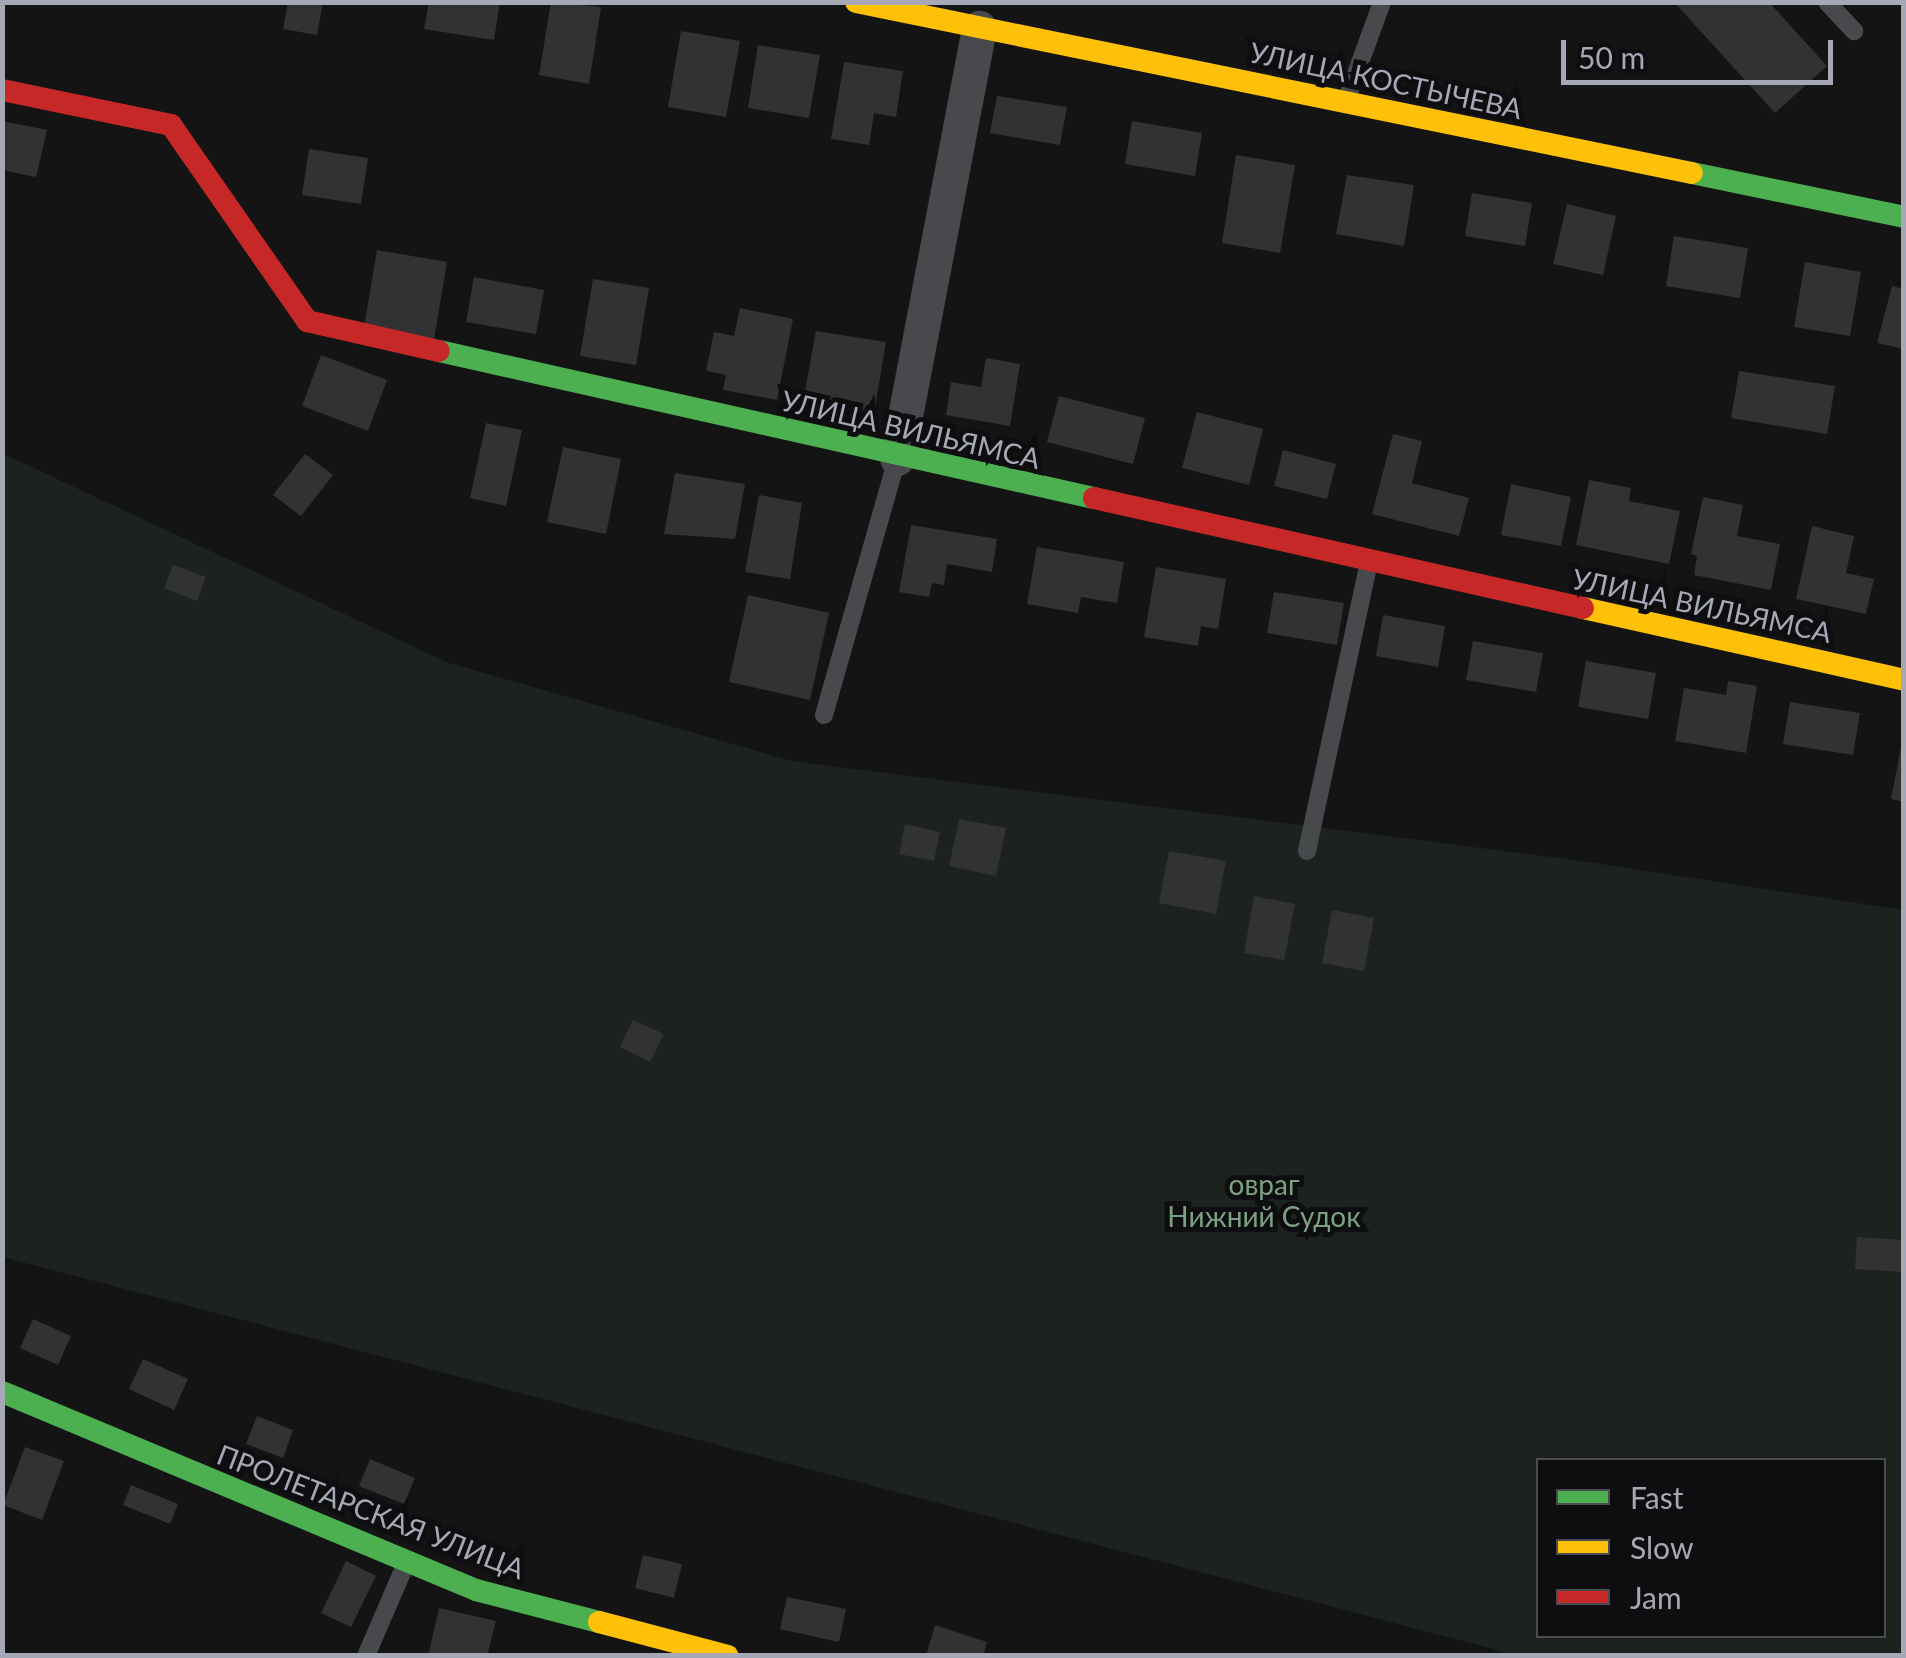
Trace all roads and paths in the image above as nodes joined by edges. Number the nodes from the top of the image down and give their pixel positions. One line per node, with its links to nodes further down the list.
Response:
1 (856, 2): 4 (street, УЛИЦА КОСТЫЧЕВА)
2 (1382, 2): 7 (lane)
3 (1827, 2): 5 (lane)
4 (979, 28): 7 (street, УЛИЦА КОСТЫЧЕВА); 9 (street)
5 (1854, 31)
6 (2, 90): 9 (street, УЛИЦА ВИЛЬЯМСА)
7 (1346, 102): 8 (street, УЛИЦА КОСТЫЧЕВА)
8 (1904, 218)
9 (897, 458): 10 (street, УЛИЦА ВИЛЬЯМСА); 12 (lane)
10 (1369, 562): 11 (street, УЛИЦА ВИЛЬЯМСА); 13 (lane)
11 (1904, 680)
12 (824, 715)
13 (1306, 851)
14 (2, 1392): 15 (street, ПРОЛЕТАРСКАЯ УЛИЦА)
15 (406, 1563): 16 (lane); 17 (street, ПРОЛЕТАРСКАЯ УЛИЦА)
16 (366, 1656)
17 (728, 1656)

